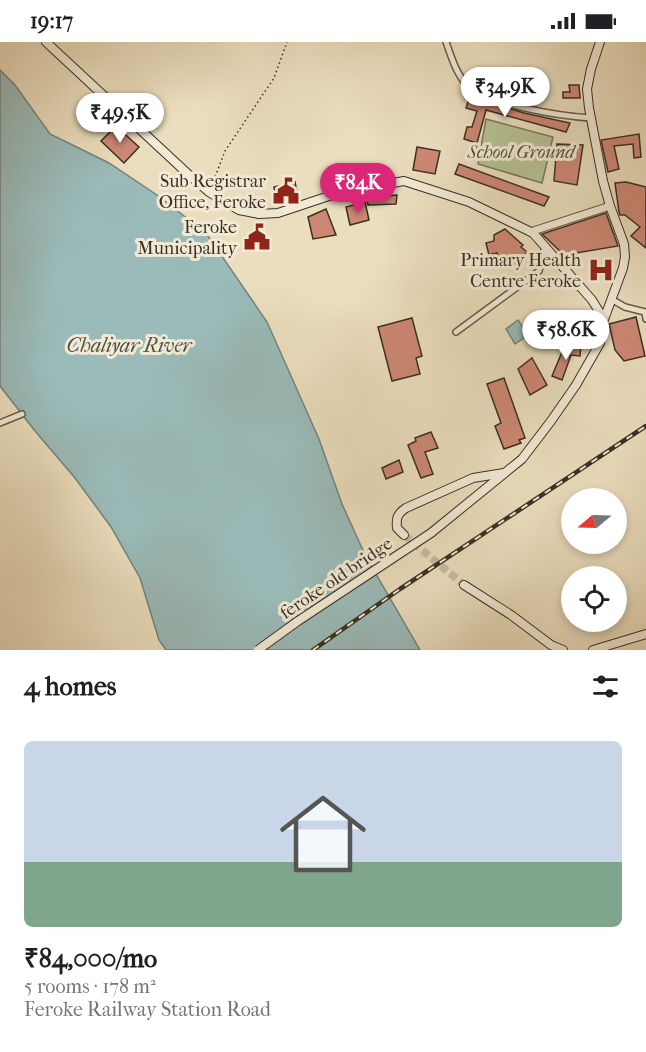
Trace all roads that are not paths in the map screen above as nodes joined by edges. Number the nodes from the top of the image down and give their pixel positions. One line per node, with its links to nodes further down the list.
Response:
1 (45, 42): 6 (main road)
2 (446, 42): 4 (street)
3 (600, 42): 4 (main road, feroke old bridge)
4 (591, 118): 5 (main road, feroke old bridge)
5 (610, 206): 6 (street); 8 (main road, feroke old bridge)
6 (530, 232): 7 (main road)
7 (545, 246): 10 (main road); 11 (street)
8 (612, 299): 9 (street); 10 (main road, feroke old bridge)
9 (646, 319)
10 (601, 326): 14 (main road, feroke old bridge)
11 (456, 332)
12 (22, 414): 13 (street)
13 (0, 423)
14 (504, 473): 15 (main road); 19 (main road, feroke old bridge, bridge)
15 (404, 535)
16 (464, 585): 20 (main road)
17 (646, 634): 18 (main road)
18 (622, 646): 21 (main road)
19 (258, 650)
20 (563, 650)
21 (593, 650)

